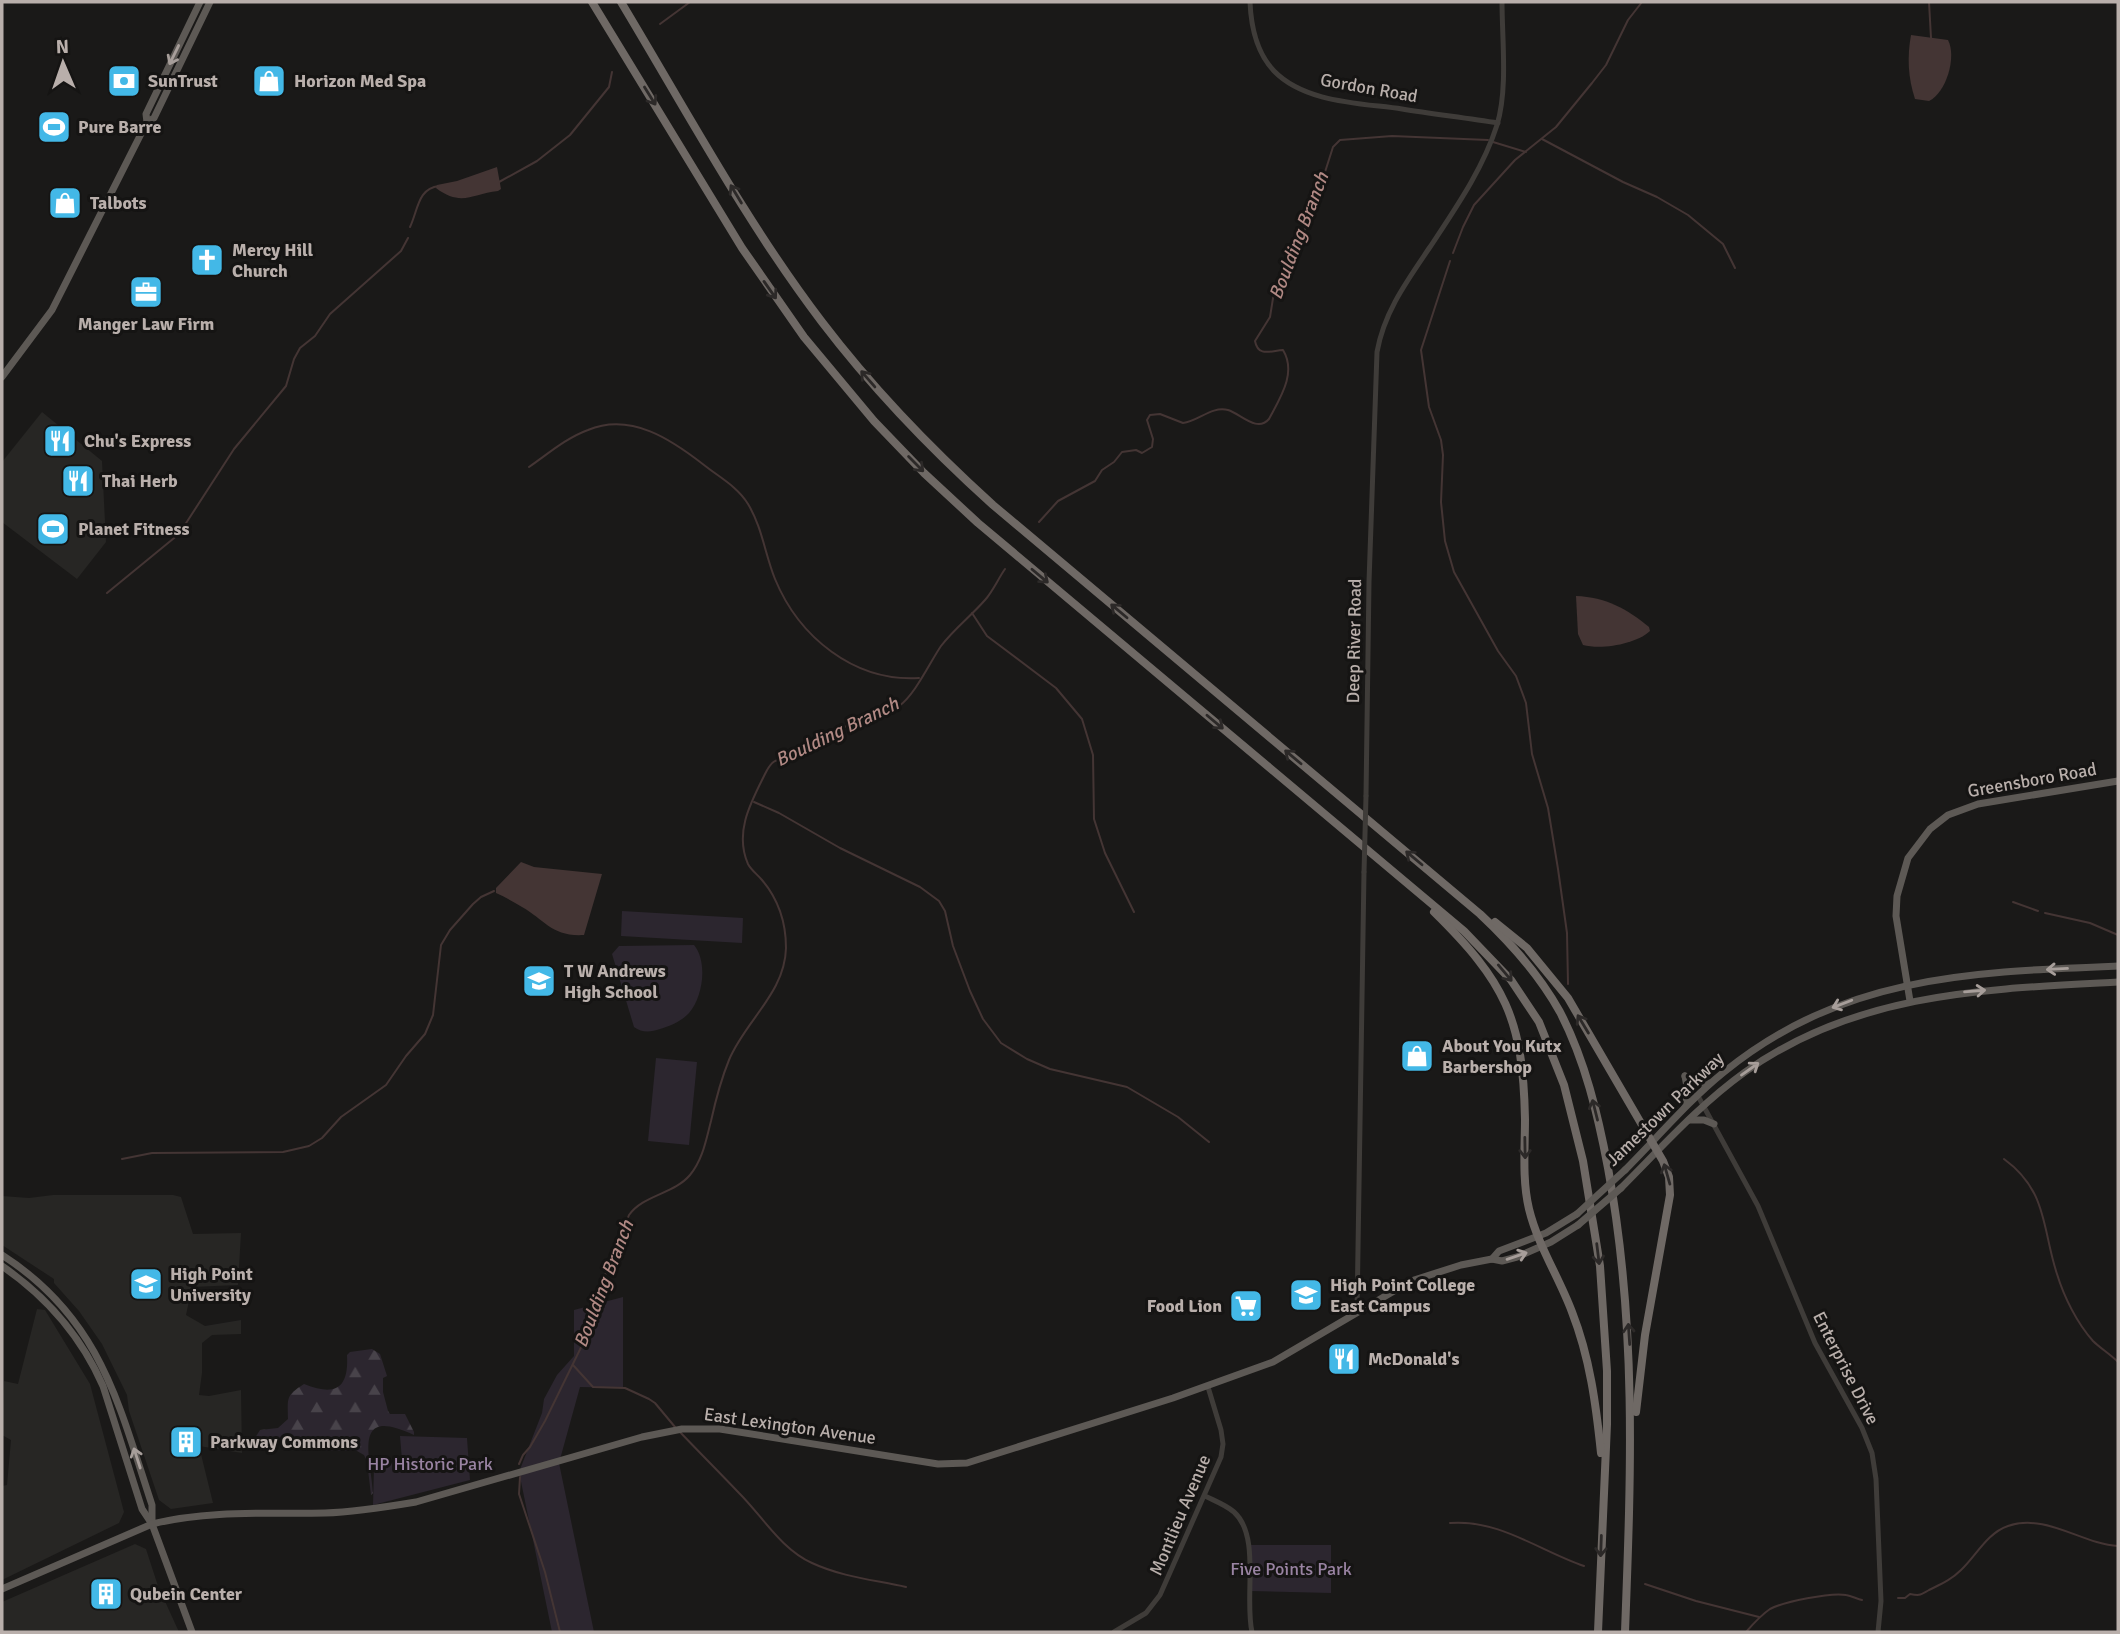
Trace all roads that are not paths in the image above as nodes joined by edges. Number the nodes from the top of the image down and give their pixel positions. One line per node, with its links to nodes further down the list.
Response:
1 (200, 2): 7 (main road, one-way to 7)
2 (210, 2): 7 (main road)
3 (592, 2): 11 (highway, one-way to 11)
4 (621, 2): 12 (highway, one-way to 4)
5 (1251, 2): 8 (street, Gordon Road)
6 (1502, 2): 8 (street, Deep River Road)
7 (146, 122): 9 (main road)
8 (1498, 123): 33 (street, Deep River Road, bridge)
9 (2, 377)
10 (2118, 781): 15 (main road, Greensboro Road)
11 (1400, 877): 25 (highway, one-way to 25); 37 (highway, one-way to 37)
12 (1466, 902): 23 (highway, one-way to 12); 36 (highway, one-way to 12)
13 (2118, 966): 15 (main road, Jamestown Parkway, one-way to 15)
14 (2118, 982): 16 (main road, Jamestown Parkway, one-way to 14)
15 (1907, 984): 16 (main road, Greensboro Road); 17 (main road, Jamestown Parkway, one-way to 17)
16 (1910, 1001): 19 (main road, Jamestown Parkway, one-way to 16)
17 (1710, 1083): 18 (main road, Jamestown Parkway); 20 (main road)
18 (1698, 1096): 19 (street, Enterprise Drive); 20 (main road, Jamestown Parkway)
19 (1703, 1106): 21 (main road, Jamestown Parkway); 22 (street, Enterprise Drive)
20 (1684, 1108): 23 (main road, Jamestown Parkway)
21 (1688, 1120): 22 (main road); 24 (main road, Jamestown Parkway)
22 (1714, 1124): 46 (street, Enterprise Drive)
23 (1653, 1141): 24 (highway); 25 (main road, Jamestown Parkway, bridge)
24 (1658, 1152): 26 (main road, Jamestown Parkway, bridge); 36 (highway, one-way to 24)
25 (1538, 1236): 26 (highway); 28 (main road, Jamestown Parkway)
26 (1542, 1247): 28 (main road, Jamestown Parkway, one-way to 26); 37 (highway)
27 (2, 1255): 30 (main road)
28 (1492, 1259): 33 (main road, Jamestown Parkway)
29 (2, 1264): 30 (main road); 31 (main road)
30 (40, 1283): 32 (main road)
31 (39, 1294): 32 (main road); 34 (main road)
32 (67, 1311): 34 (main road)
33 (1357, 1312): 35 (main road, East Lexington Avenue)
34 (89, 1348): 39 (main road)
35 (1208, 1387): 38 (street, Montlieu Avenue); 39 (main road, East Lexington Avenue)
36 (1632, 1452): 45 (highway)
37 (1604, 1478): 44 (highway, one-way to 44)
38 (1205, 1496): 42 (street, Montlieu Avenue); 43 (street)
39 (152, 1524): 40 (main road, East Lexington Avenue); 41 (main road)
40 (2, 1589)
41 (192, 1632)
42 (1114, 1632)
43 (1252, 1632)
44 (1598, 1632)
45 (1625, 1632)
46 (1878, 1632)

